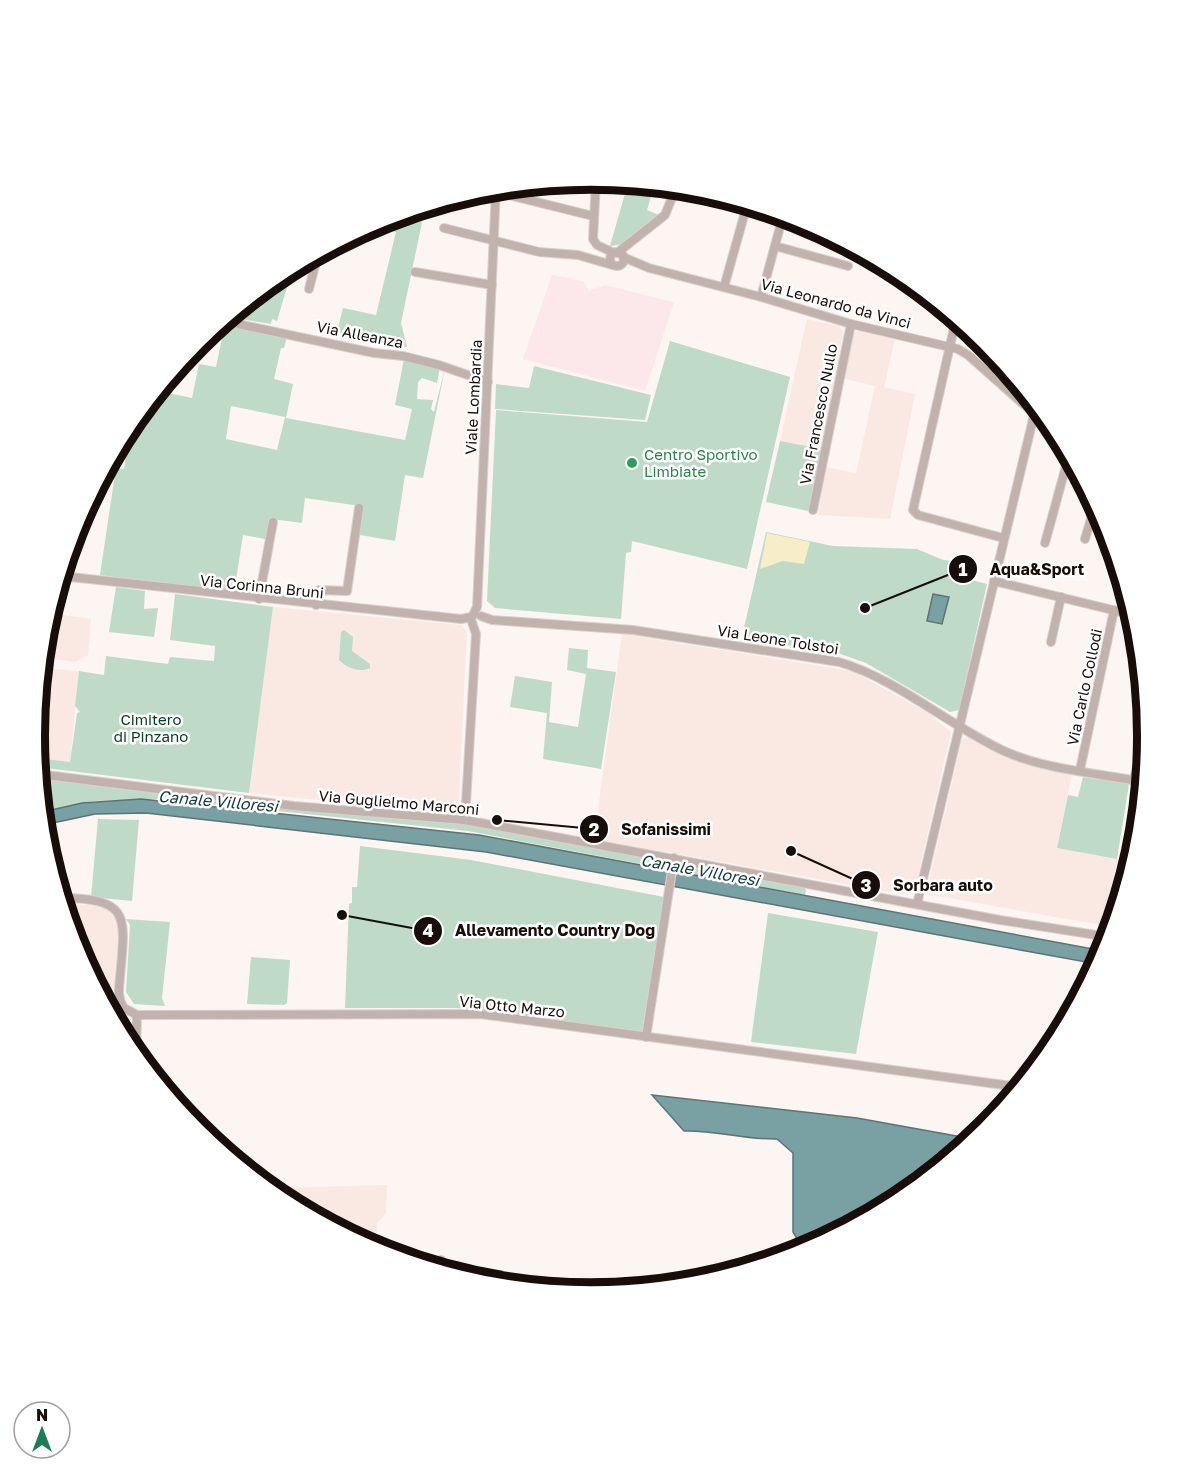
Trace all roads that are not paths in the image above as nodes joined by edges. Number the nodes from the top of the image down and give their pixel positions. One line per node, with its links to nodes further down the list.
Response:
1 (595, 190): 8 (street)
2 (529, 194): 6 (street)
3 (514, 196): 6 (street)
4 (673, 196): 13 (street)
5 (493, 199): 11 (street, Viale Lombardia)
6 (528, 200): 8 (street)
7 (745, 213): 18 (street)
8 (593, 216): 13 (street)
9 (781, 224): 12 (street)
10 (444, 228): 11 (street, Via Leonardo da Vinci)
11 (493, 240): 13 (street, Via Leonardo da Vinci); 17 (street, Viale Lombardia)
12 (775, 246): 15 (street); 20 (street)
13 (618, 258): 18 (street, Via Leonardo da Vinci)
14 (315, 265): 19 (street)
15 (848, 266)
16 (415, 272): 17 (street)
17 (492, 285): 27 (street, Viale Lombardia)
18 (724, 287): 20 (street, Via Leonardo da Vinci)
19 (309, 289)
20 (761, 297): 22 (street, Via Leonardo da Vinci)
21 (234, 323): 27 (street, Via Alleanza)
22 (850, 324): 24 (street, Via Leonardo da Vinci); 32 (street, Via Francesco Nullo)
23 (954, 327): 24 (street)
24 (948, 346): 26 (street, Via Leonardo da Vinci); 35 (street)
25 (996, 370): 26 (street)
26 (994, 378): 28 (street, Via Leonardo da Vinci)
27 (488, 382): 45 (street, Viale Lombardia)
28 (1022, 402)
29 (1037, 422): 35 (street)
30 (1066, 467): 37 (street)
31 (358, 508): 42 (street)
32 (813, 510)
33 (1091, 518): 36 (street)
34 (273, 522): 41 (street)
35 (1003, 538): 39 (street)
36 (1085, 539)
37 (1045, 543)
38 (69, 578): 41 (street, Via Corinna Bruni)
39 (994, 581): 40 (street); 47 (street)
40 (1061, 597): 43 (street); 46 (street)
41 (259, 599): 42 (street, Via Corinna Bruni)
42 (316, 605): 45 (street, Via Corinna Bruni)
43 (1114, 610): 44 (street); 48 (street, Via Carlo Collodi)
44 (1123, 612)
45 (477, 620): 47 (street, Via Leone Tolstoi); 51 (street, Viale Lombardia)
46 (1050, 642)
47 (959, 726): 48 (street, Via Leone Tolstoi); 54 (street)
48 (1080, 770): 50 (street, Via Leone Tolstoi)
49 (46, 775): 51 (street, Via Guglielmo Marconi)
50 (1135, 780)
51 (465, 820): 52 (street, Via Guglielmo Marconi)
52 (674, 863): 54 (street, Via Guglielmo Marconi); 57 (street)
53 (70, 899): 56 (street)
54 (916, 904): 55 (street, Via Guglielmo Marconi)
55 (1099, 935)
56 (137, 1015): 57 (street, Via Otto Marzo); 58 (street)
57 (646, 1036): 59 (street, Via Otto Marzo)
58 (136, 1038)
59 (1010, 1086)

